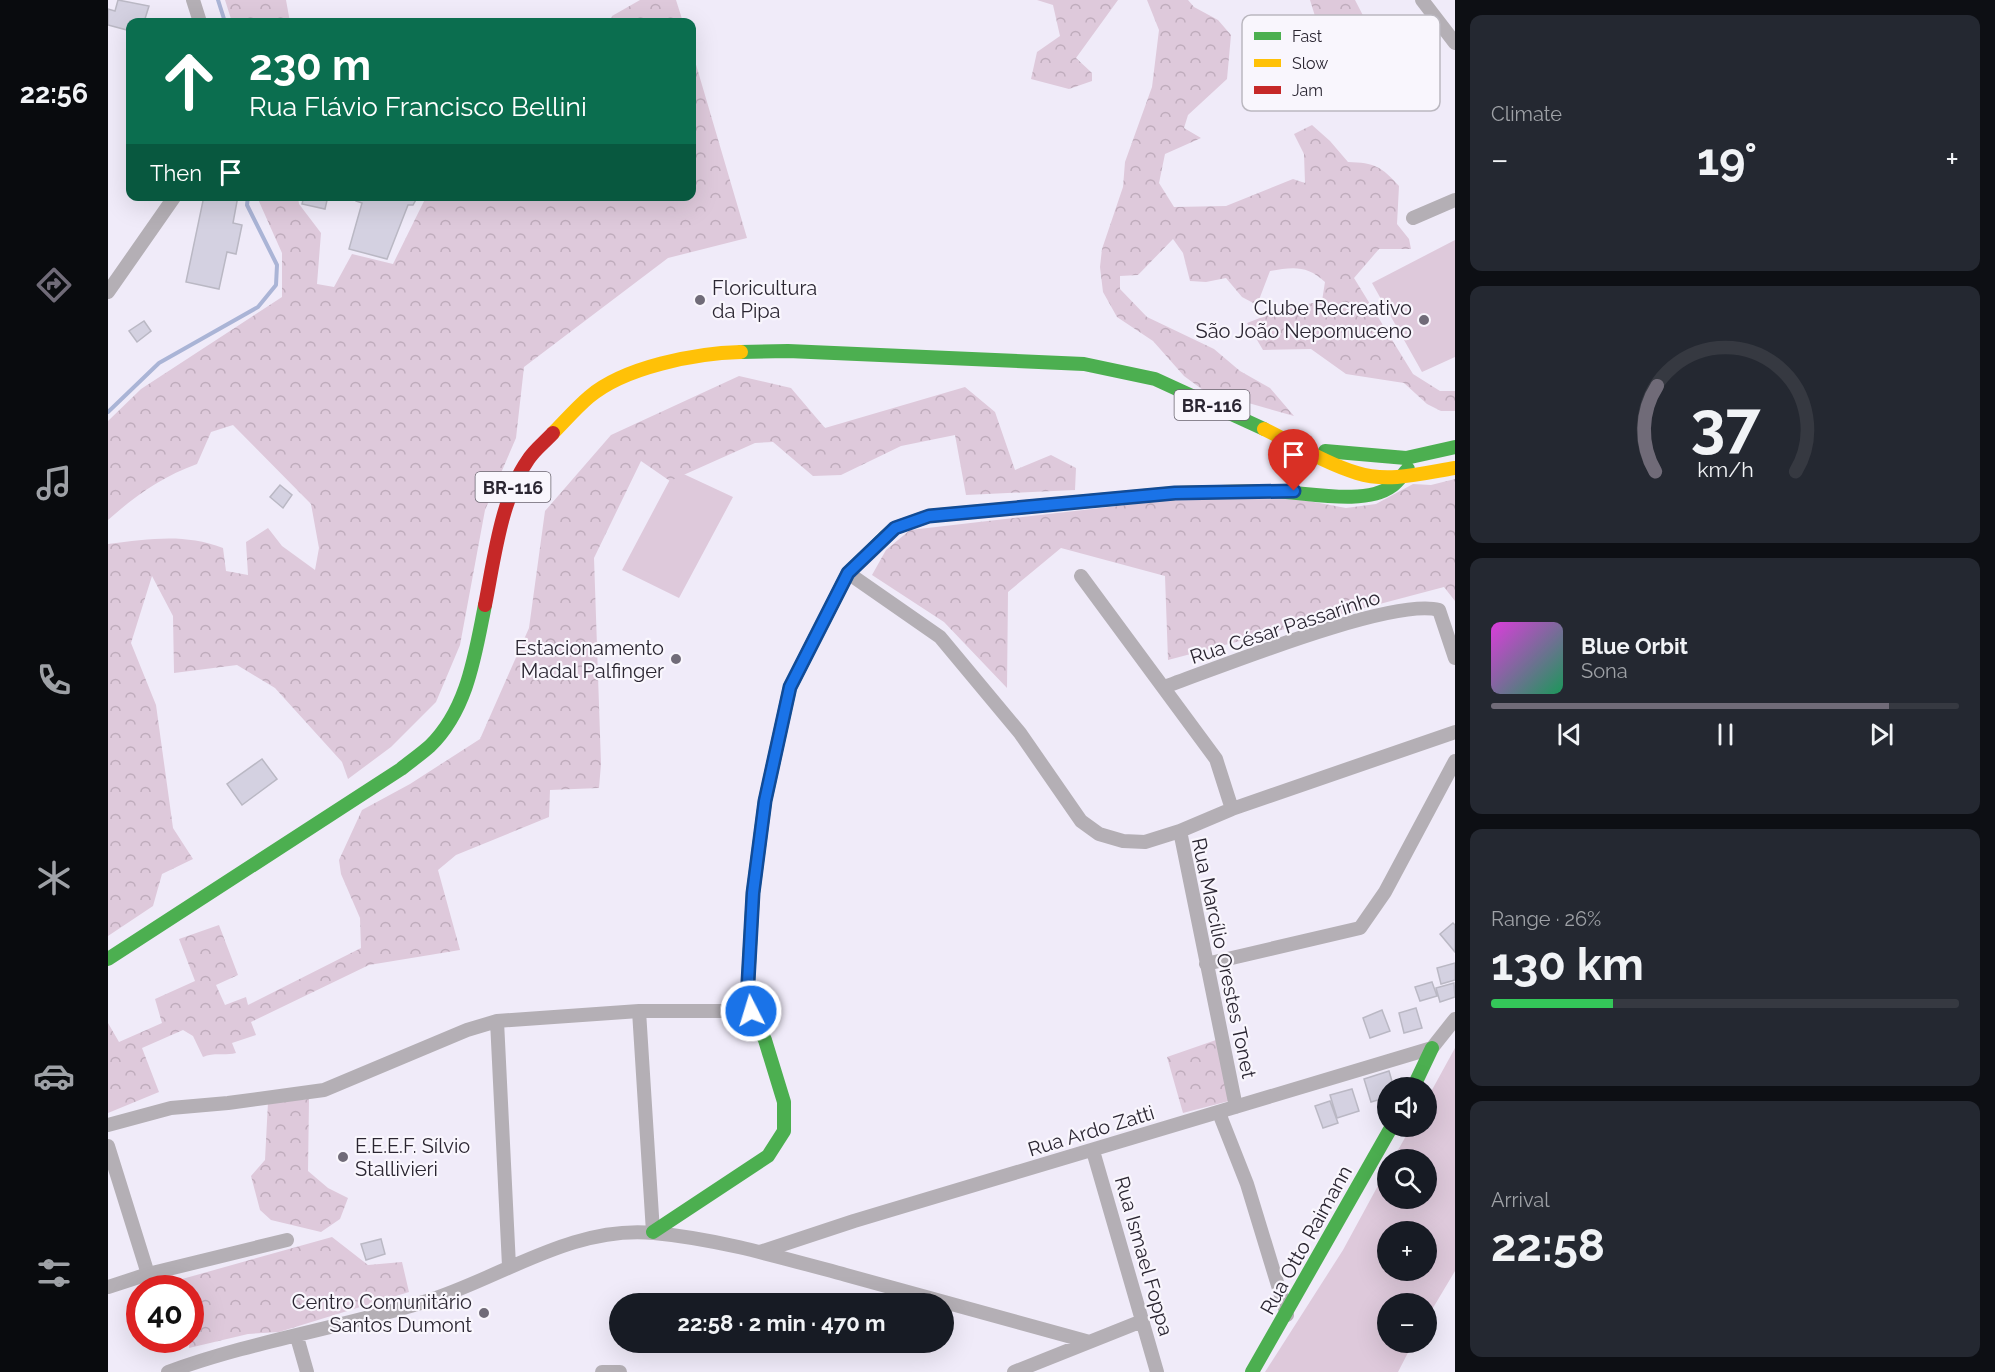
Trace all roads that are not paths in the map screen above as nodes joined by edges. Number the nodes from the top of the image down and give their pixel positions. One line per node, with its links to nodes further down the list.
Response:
1 (193, 0): 4 (street)
2 (1422, 0): 3 (street)
3 (1434, 15)
4 (199, 18)
5 (1440, 23): 6 (street)
6 (1455, 43)
7 (1455, 200): 9 (street)
8 (172, 201): 10 (street)
9 (1413, 218)
10 (108, 292)
11 (1455, 447): 13 (main road, BR-116)
12 (1300, 449): 13 (main road, BR-116); 15 (main road, BR-116); 24 (main road, BR-116)
13 (1416, 456): 15 (main road)
14 (1455, 468): 15 (main road, BR-116)
15 (1405, 476): 16 (main road)
16 (848, 573): 23 (street, Rua Marcílio Orestes Tonet); 27 (main road)
17 (1081, 576): 19 (street)
18 (1455, 658): 19 (street, Rua César Passarinho)
19 (1164, 687): 22 (street)
20 (1455, 732): 22 (street)
21 (1455, 761): 25 (street)
22 (1232, 809): 23 (street)
23 (1180, 831): 25 (street, Rua Marcílio Orestes Tonet)
24 (108, 959)
25 (1206, 964): 32 (street, Rua Marcílio Orestes Tonet)
26 (639, 1011): 27 (street); 29 (street); 38 (street)
27 (751, 1011): 38 (main road)
28 (1455, 1019): 30 (street)
29 (497, 1021): 34 (street); 41 (street)
30 (1432, 1048): 31 (main road); 32 (street, Rua Ardo Zatti)
31 (1418, 1077)
32 (1236, 1107): 33 (street, Rua Ardo Zatti)
33 (1219, 1113): 37 (street, Rua Ardo Zatti); 44 (street)
34 (108, 1125)
35 (1386, 1137): 44 (main road, Rua Otto Raimann)
36 (108, 1146): 42 (street)
37 (1093, 1151): 40 (street, Rua Ardo Zatti); 45 (street, Rua Ismael Foppa)
38 (653, 1232): 40 (street); 41 (street)
39 (287, 1240): 42 (street)
40 (760, 1252): 47 (street)
41 (509, 1266): 46 (street)
42 (148, 1274): 43 (street)
43 (108, 1287)
44 (1287, 1315): 54 (main road, Rua Otto Raimann)
45 (1142, 1321): 47 (street); 53 (street, Rua Ismael Foppa)
46 (297, 1337): 48 (street); 49 (street)
47 (1086, 1341): 52 (street)
48 (168, 1372)
49 (307, 1372)
50 (602, 1372): 51 (street)
51 (620, 1372)
52 (1014, 1372)
53 (1157, 1372)
54 (1252, 1372)

